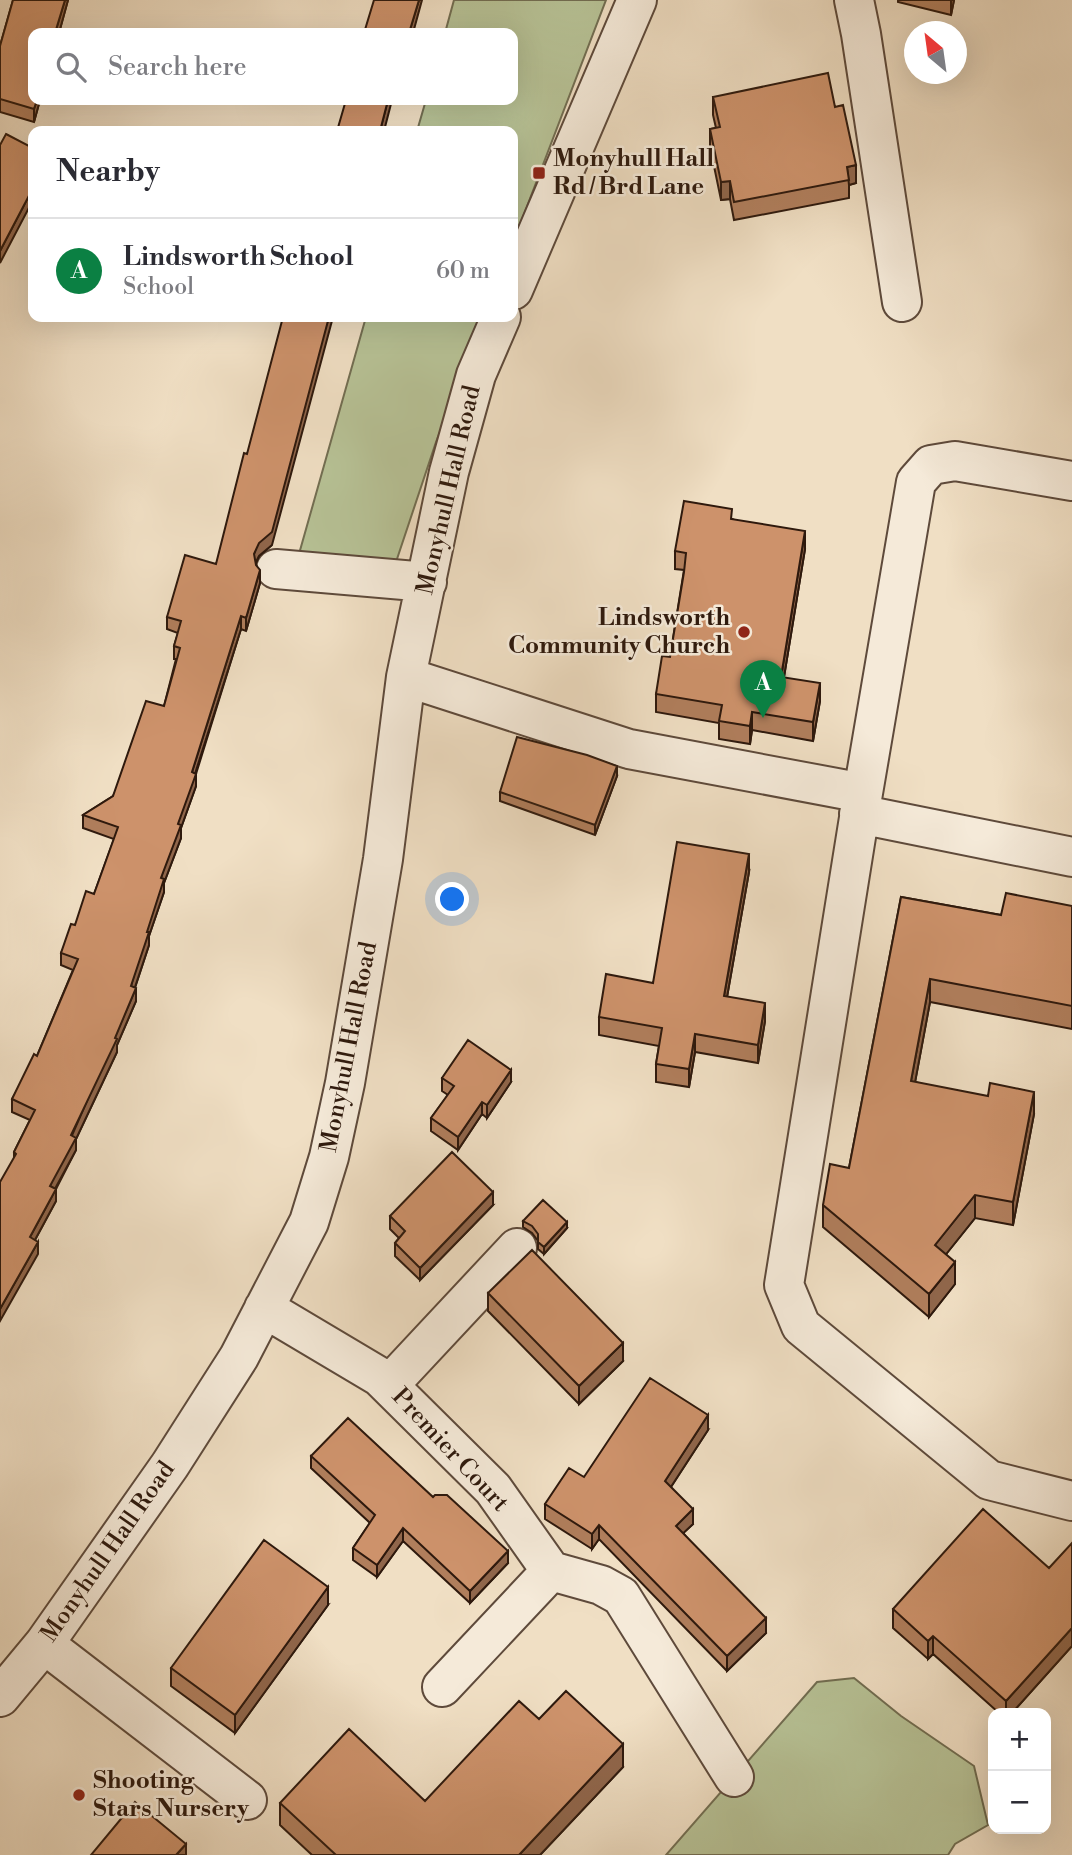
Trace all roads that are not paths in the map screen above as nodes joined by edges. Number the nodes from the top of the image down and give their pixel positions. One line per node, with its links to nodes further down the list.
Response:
1 (637, 0): 3 (street)
2 (854, 0): 4 (street)
3 (518, 278)
4 (902, 302)
5 (499, 322): 8 (street, Monyhull Hall Road)
6 (1072, 481): 10 (street)
7 (275, 569): 8 (street)
8 (427, 582): 9 (street, Monyhull Hall Road)
9 (406, 677): 10 (street); 13 (street, Monyhull Hall Road)
10 (861, 803): 11 (street); 15 (street)
11 (1072, 857)
12 (517, 1248): 14 (street)
13 (264, 1308): 14 (street, Premier Court); 17 (street, Monyhull Hall Road)
14 (389, 1385): 16 (street, Premier Court)
15 (1072, 1501)
16 (551, 1571): 18 (street); 20 (street)
17 (44, 1644): 19 (street, Monyhull Hall Road); 21 (street)
18 (442, 1687)
19 (0, 1697)
20 (734, 1777)
21 (247, 1800)

